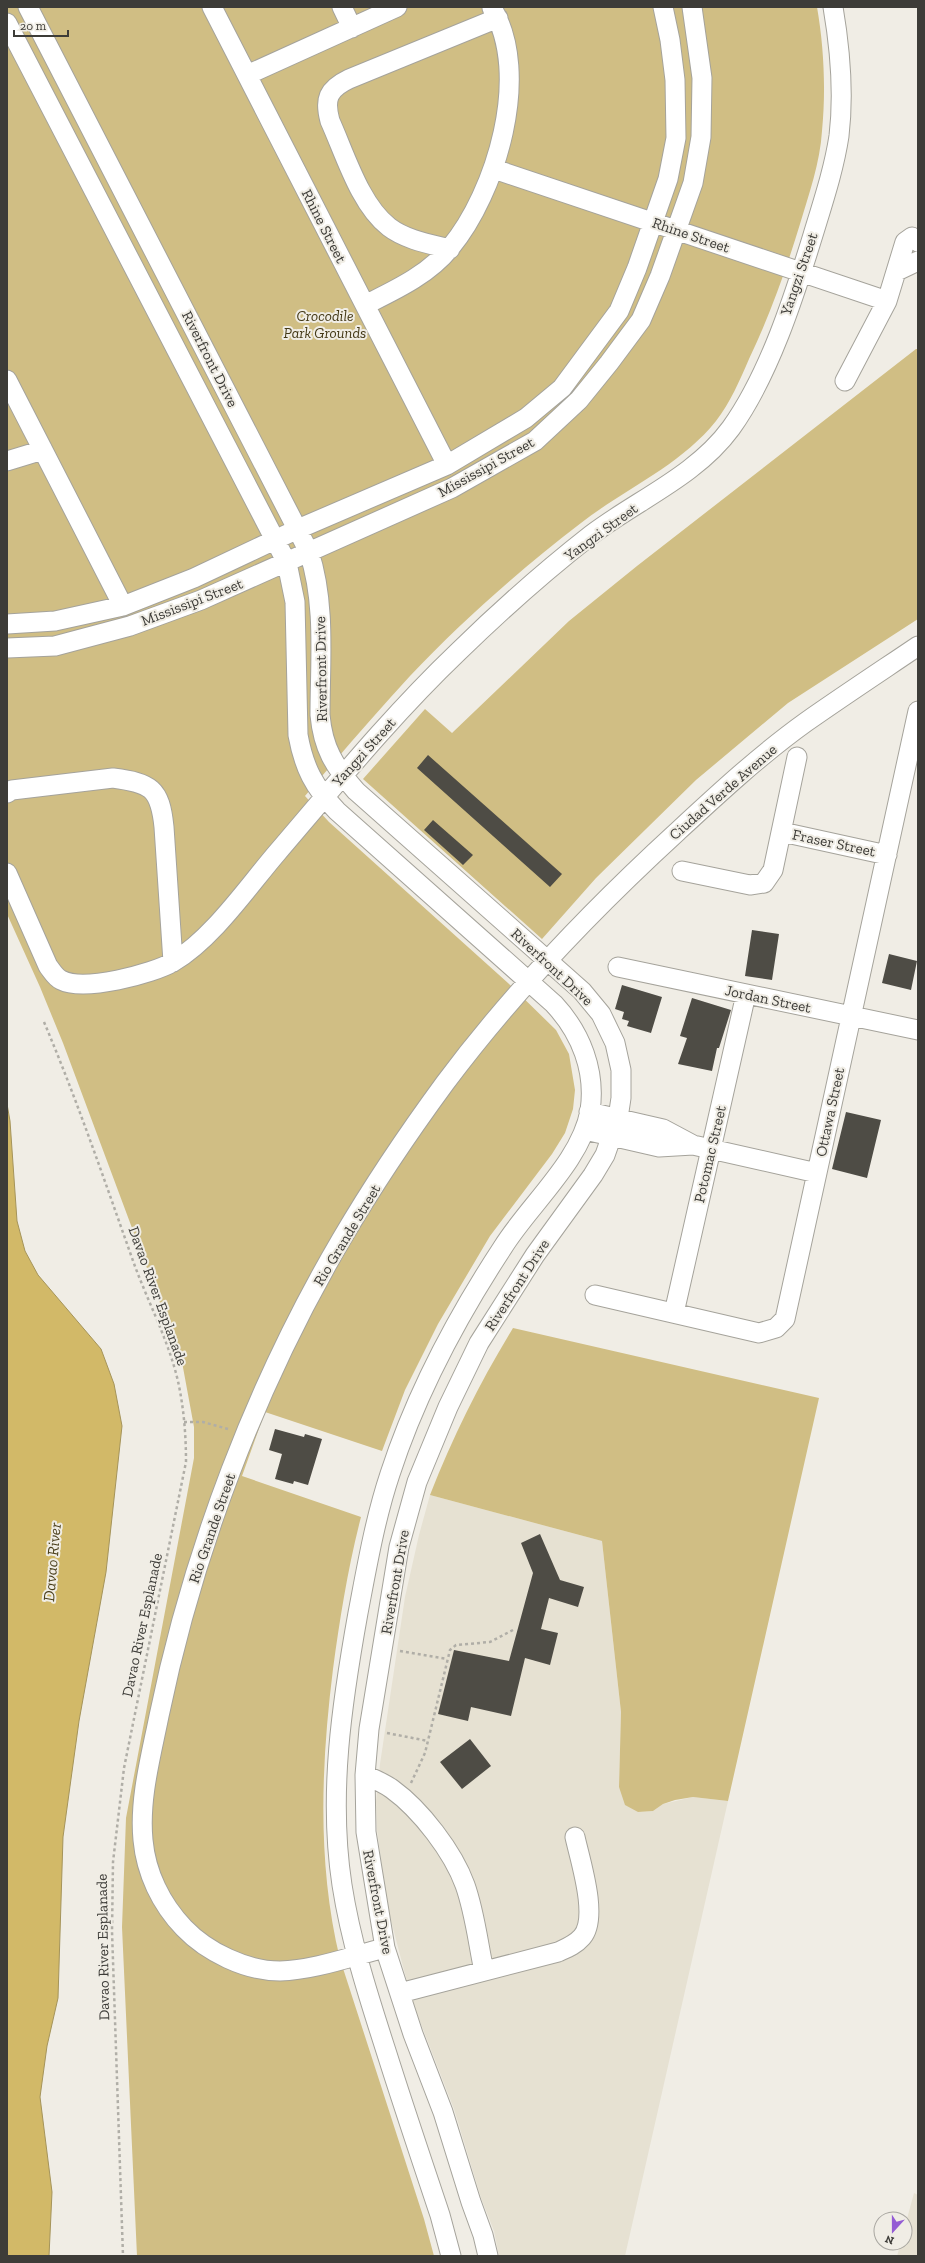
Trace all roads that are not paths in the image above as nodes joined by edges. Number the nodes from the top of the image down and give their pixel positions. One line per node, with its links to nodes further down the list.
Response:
1 (28, 7): 27 (street, Riverfront Drive)
2 (212, 7): 11 (street, Rhine Street)
3 (342, 7): 10 (street)
4 (397, 7): 10 (street)
5 (663, 7): 13 (street, Mississipi Street)
6 (692, 7): 14 (street, Mississipi Street)
7 (833, 7): 18 (street, Yangzi Street)
8 (495, 12): 12 (street); 16 (street)
9 (7, 23): 28 (street, Riverfront Drive)
10 (352, 28): 11 (street)
11 (247, 76): 21 (street, Rhine Street)
12 (494, 169): 13 (street, Rhine Street); 16 (street)
13 (654, 222): 14 (street, Rhine Street); 26 (street, Mississipi Street)
14 (677, 230): 18 (street, Rhine Street); 29 (street, Mississipi Street)
15 (918, 242): 19 (street)
16 (450, 249): 21 (street)
17 (918, 261): 19 (street)
18 (802, 272): 20 (street, Rhine Street); 37 (street, Yangzi Street)
19 (897, 272): 20 (street)
20 (887, 301): 23 (street)
21 (365, 305): 26 (street, Rhine Street)
22 (7, 380): 24 (street)
23 (845, 381)
24 (43, 450): 25 (street); 31 (street)
25 (7, 461)
26 (446, 465): 27 (street, Mississipi Street)
27 (298, 529): 28 (street, Mississipi Street); 29 (street, Riverfront Drive)
28 (275, 540): 30 (street, Riverfront Drive); 31 (street, Mississipi Street)
29 (309, 552): 30 (street, Mississipi Street); 37 (street, Riverfront Drive)
30 (286, 563): 34 (street, Mississipi Street); 39 (street, Riverfront Drive)
31 (123, 606): 32 (street, Mississipi Street)
32 (7, 624)
33 (918, 646): 44 (street, Ciudad Verde Avenue)
34 (7, 648)
35 (918, 711): 41 (street, Ottawa Street)
36 (798, 757): 40 (street, Fraser Street)
37 (343, 776): 39 (street, Yangzi Street); 44 (street, Riverfront Drive)
38 (7, 793): 45 (street)
39 (324, 798): 45 (street, Yangzi Street); 47 (street, Riverfront Drive)
40 (782, 832): 41 (street, Fraser Street); 42 (street, Fraser Street)
41 (887, 855): 49 (street, Ottawa Street)
42 (682, 871)
43 (7, 873): 45 (street, Yangzi Street)
44 (548, 961): 47 (street, Ciudad Verde Avenue); 52 (street, Riverfront Drive)
45 (172, 962)
46 (618, 967): 48 (street, Jordan Street)
47 (529, 982): 51 (street, Riverfront Drive); 62 (street, Rio Grande Street)
48 (746, 994): 49 (street, Jordan Street); 53 (street, Potomac Street)
49 (851, 1016): 50 (street, Jordan Street); 54 (street, Ottawa Street)
50 (918, 1030)
51 (587, 1121): 52 (street); 57 (street, Riverfront Drive)
52 (615, 1127): 53 (street); 58 (street, Riverfront Drive)
53 (702, 1147): 54 (street); 56 (street, Potomac Street)
54 (817, 1173): 56 (street, Ottawa Street)
55 (595, 1295): 56 (street, Ottawa Street)
56 (674, 1313)
57 (340, 1723): 58 (street); 62 (street, Riverfront Drive)
58 (369, 1729): 59 (street, Riverfront Drive)
59 (365, 1775): 61 (street, Riverfront Drive); 63 (street)
60 (575, 1837): 63 (street)
61 (385, 1948): 62 (street, Rio Grande Street); 64 (street, Riverfront Drive)
62 (355, 1955): 65 (street, Riverfront Drive)
63 (484, 1971): 64 (street)
64 (400, 1993): 66 (street, Riverfront Drive)
65 (451, 2256)
66 (488, 2256)

